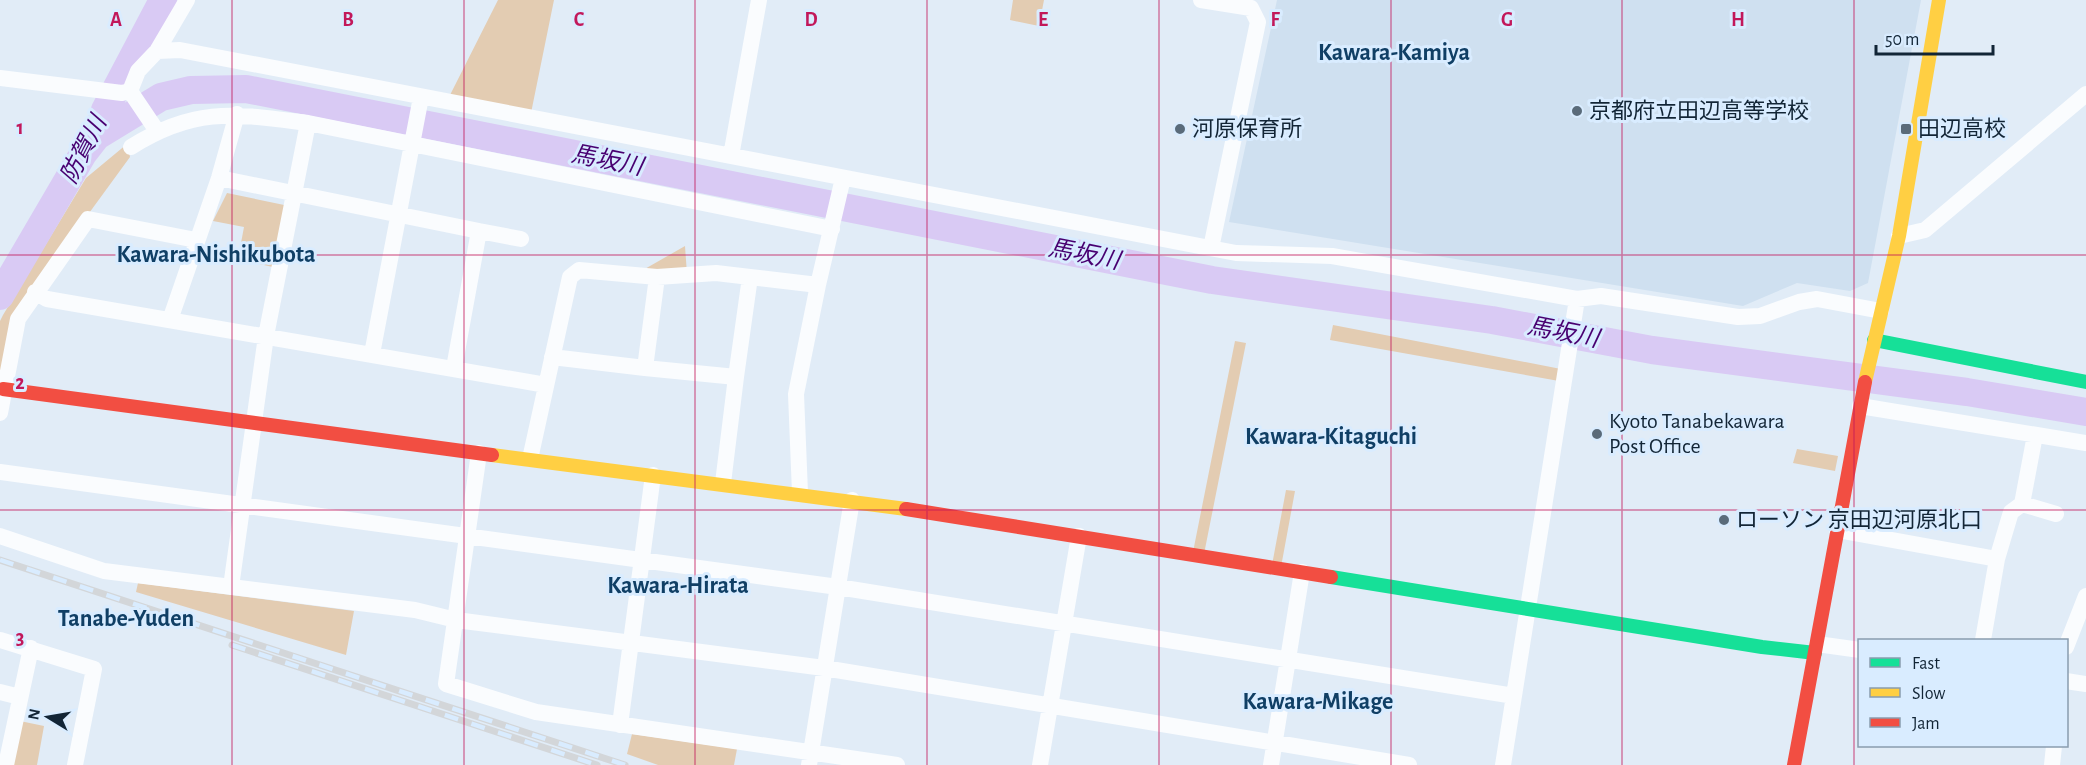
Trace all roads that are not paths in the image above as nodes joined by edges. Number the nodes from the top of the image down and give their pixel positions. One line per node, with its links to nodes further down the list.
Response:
1 (187, 0): 5 (street)
2 (759, 0): 15 (street)
3 (1939, 0): 22 (street)
4 (1211, 1): 25 (street)
5 (157, 51): 7 (street); 9 (street)
6 (0, 78): 7 (street)
7 (129, 94): 12 (street)
8 (2086, 94): 22 (street)
9 (420, 103): 13 (street); 15 (street)
10 (237, 114): 11 (street); 12 (street); 16 (street)
11 (308, 123): 13 (street); 18 (street)
12 (153, 126): 14 (street)
13 (413, 138): 19 (street); 20 (street)
14 (131, 147)
15 (731, 156): 17 (street)
16 (219, 178): 18 (street); 24 (street)
17 (842, 181): 20 (street); 25 (street)
18 (294, 192): 19 (street); 33 (street)
19 (398, 214): 21 (street); 35 (street)
20 (833, 223): 28 (street)
21 (479, 231): 23 (street); 37 (street)
22 (1899, 236): 31 (street)
23 (522, 239)
24 (196, 240): 29 (street); 32 (street)
25 (1211, 248): 30 (street)
26 (657, 277): 27 (street); 36 (street); 38 (street)
27 (750, 277): 28 (street); 39 (street)
28 (818, 285): 53 (street)
29 (35, 292): 32 (street); 42 (street)
30 (1577, 299): 31 (street); 68 (street)
31 (1881, 311): 34 (street)
32 (170, 320): 33 (street)
33 (266, 336): 35 (street); 45 (street)
34 (1874, 340): 40 (street); 43 (street)
35 (372, 354): 37 (street)
36 (552, 357): 38 (street); 41 (street)
37 (454, 368): 41 (street)
38 (645, 368): 39 (street)
39 (736, 377): 52 (street)
40 (2086, 382)
41 (546, 385): 49 (street)
42 (3, 389): 44 (street); 45 (street)
43 (1860, 404): 46 (street); 58 (street)
44 (0, 413)
45 (253, 423): 48 (street); 56 (street)
46 (2035, 435): 47 (street); 55 (street)
47 (2086, 443)
48 (479, 453): 49 (street); 59 (street)
49 (530, 459): 51 (street)
50 (0, 472): 56 (street)
51 (653, 475): 52 (street); 62 (street)
52 (723, 483): 53 (street)
53 (800, 493): 54 (street)
54 (852, 500): 60 (street); 66 (street)
55 (2022, 504): 57 (street); 63 (street)
56 (242, 505): 59 (street); 65 (street)
57 (2056, 514)
58 (1837, 530): 63 (street); 76 (street)
59 (468, 534): 62 (street); 69 (street)
60 (1079, 536): 64 (street); 70 (street)
61 (0, 537): 65 (street)
62 (643, 559): 66 (street); 73 (street)
63 (1996, 559): 71 (street)
64 (1302, 573): 68 (street); 78 (street)
65 (231, 587): 69 (street)
66 (838, 587): 70 (street); 79 (street)
67 (2086, 597): 74 (street)
68 (1528, 608): 76 (street); 83 (street)
69 (456, 620): 73 (street); 86 (street)
70 (1064, 624): 78 (street); 85 (street)
71 (1983, 639)
72 (0, 640): 75 (street)
73 (632, 641): 79 (street); 86 (street)
74 (2068, 644)
75 (31, 648): 84 (street); 91 (street)
76 (1816, 649): 77 (street); 97 (street)
77 (1858, 650)
78 (1288, 659): 83 (street); 87 (street)
79 (824, 668): 85 (street); 89 (street)
80 (2068, 681): 81 (street)
81 (2086, 684)
82 (0, 692): 84 (street)
83 (1514, 696): 96 (street)
84 (20, 697): 90 (street)
85 (1051, 706): 87 (street); 93 (street)
86 (620, 725): 89 (street)
87 (1275, 743): 94 (street); 95 (street)
88 (2054, 747): 98 (street)
89 (810, 758): 92 (street)
90 (6, 765)
91 (75, 765)
92 (897, 765)
93 (1040, 765)
94 (1271, 765)
95 (1410, 765)
96 (1503, 765)
97 (1794, 765)
98 (2052, 765)

